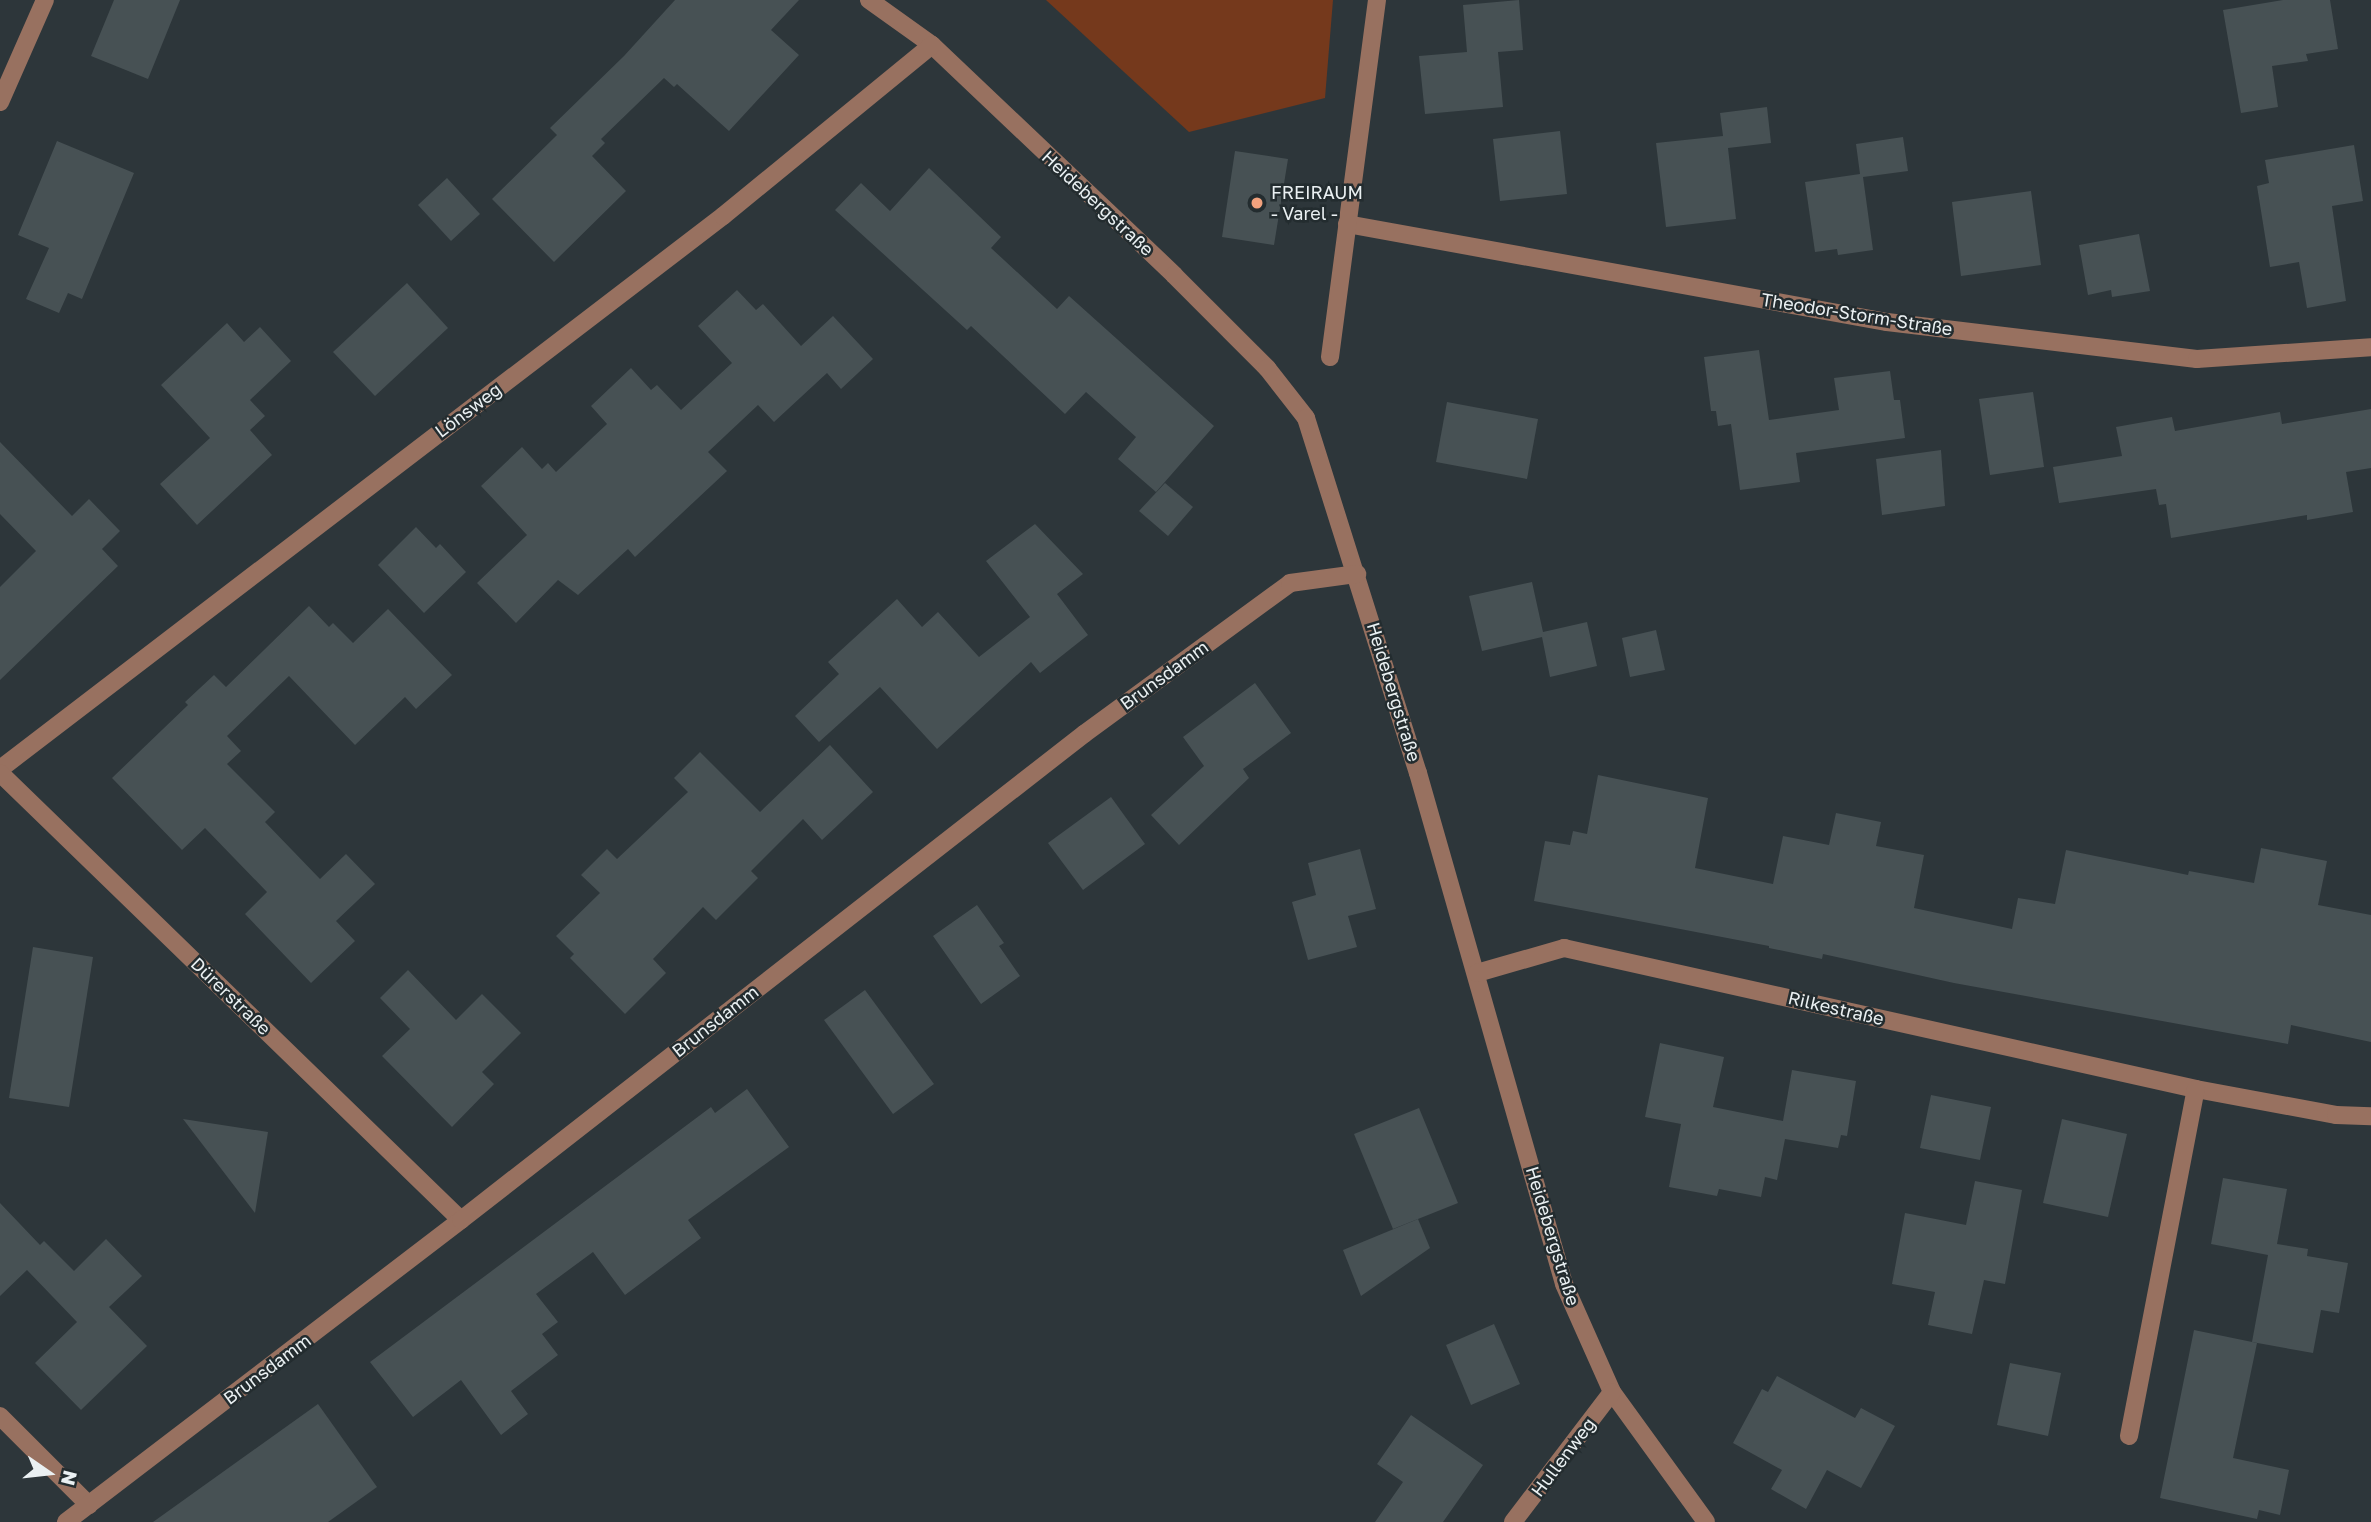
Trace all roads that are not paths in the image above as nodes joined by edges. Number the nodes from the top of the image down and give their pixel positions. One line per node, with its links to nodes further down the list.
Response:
1 (45, 0): 5 (street)
2 (869, 0): 4 (street, Heidebergstraße)
3 (1377, 0): 6 (street)
4 (932, 45): 9 (street, Heidebergstraße); 10 (street, Lönsweg)
5 (0, 102)
6 (1347, 224): 7 (street, Theodor-Storm-Straße); 8 (street)
7 (2371, 347)
8 (1330, 357)
9 (1357, 574): 11 (street, Heidebergstraße); 14 (street, Brunsdamm)
10 (0, 771): 14 (street, Dürerstraße)
11 (1477, 973): 12 (street, Rilkestraße); 15 (street, Heidebergstraße)
12 (2196, 1089): 13 (street, Rilkestraße); 17 (street)
13 (2371, 1116)
14 (461, 1220): 18 (street, Brunsdamm)
15 (1612, 1392): 20 (street, Hullenweg); 21 (street, Heidebergstraße)
16 (0, 1416): 18 (street)
17 (2129, 1436)
18 (89, 1505): 19 (street, Brunsdamm)
19 (66, 1522)
20 (1513, 1522)
21 (1706, 1522)

